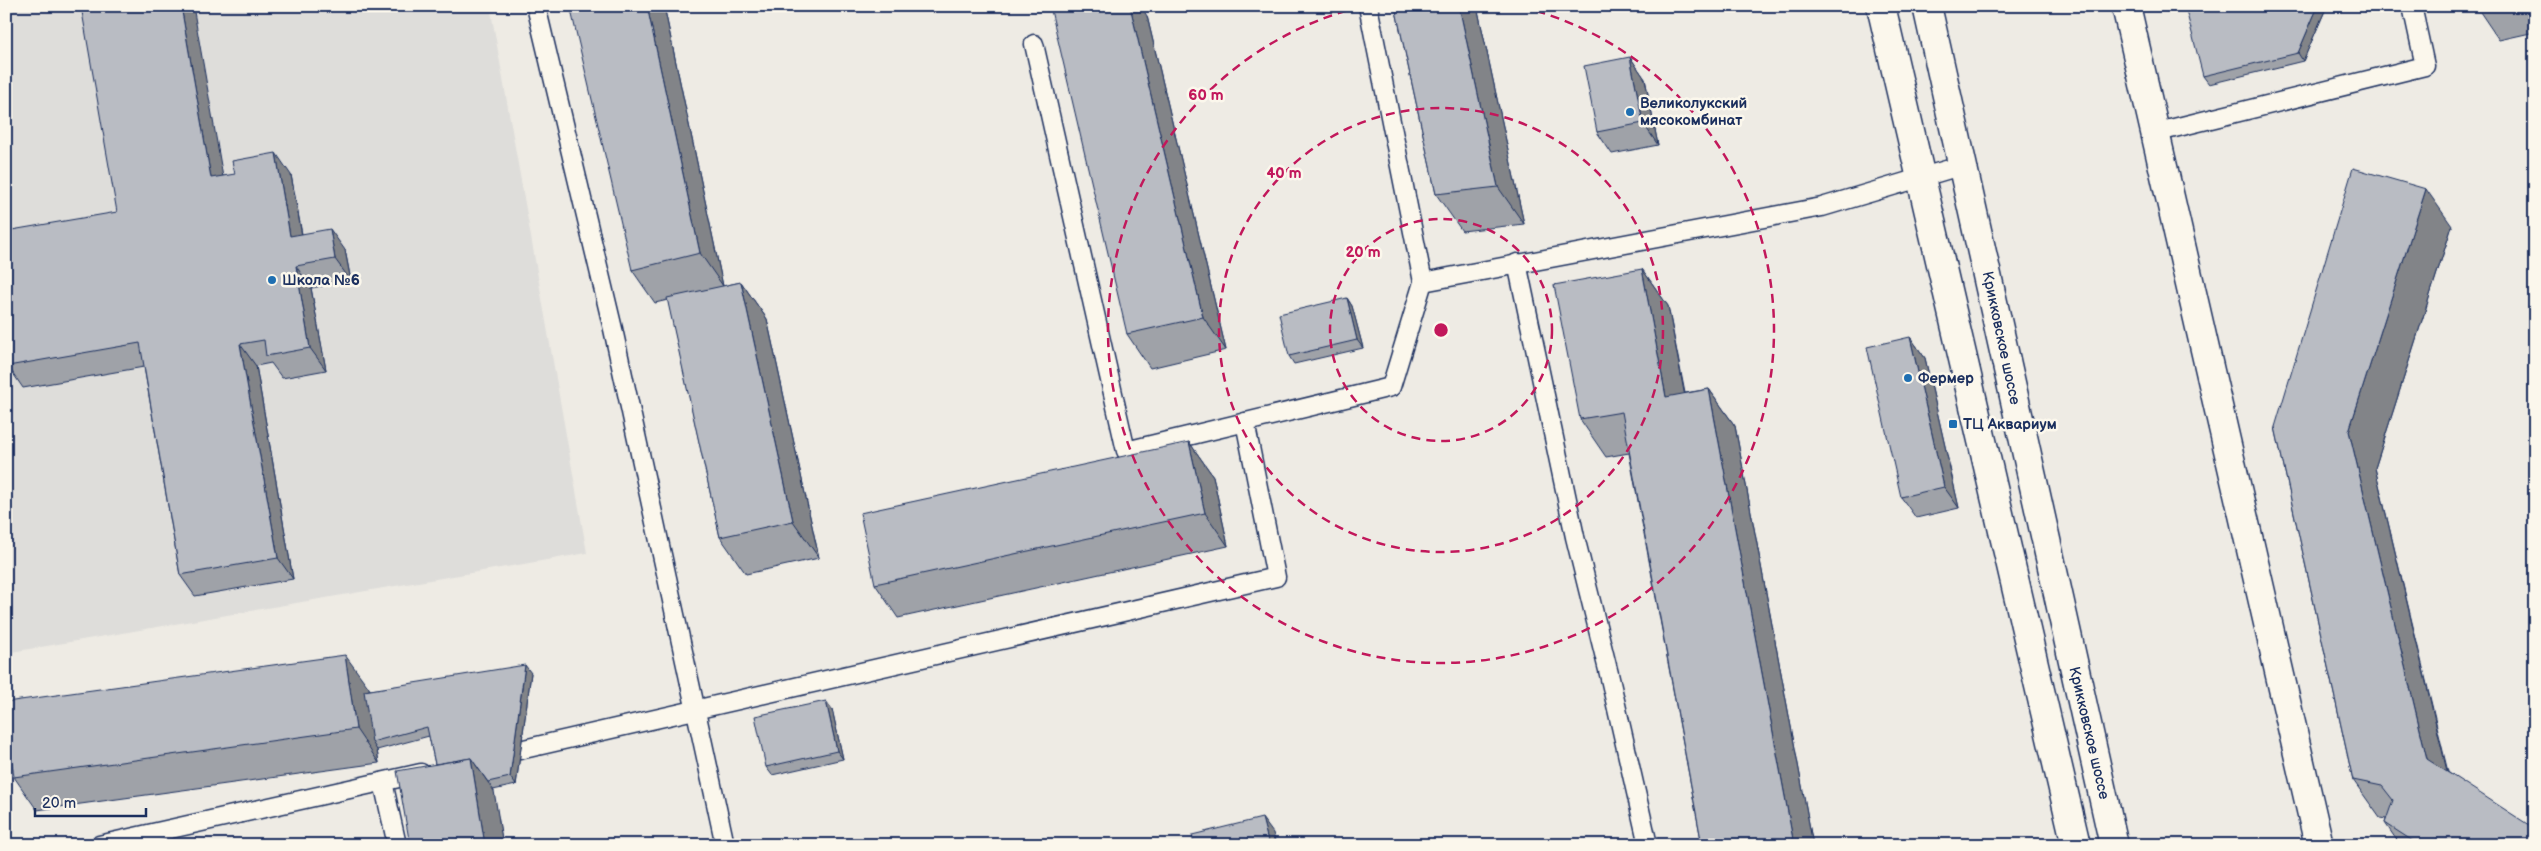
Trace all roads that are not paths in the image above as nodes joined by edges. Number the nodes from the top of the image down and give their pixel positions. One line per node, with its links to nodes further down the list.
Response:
1 (536, 6): 14 (lane)
2 (1368, 6): 12 (lane)
3 (1881, 6): 10 (main road)
4 (1927, 6): 9 (main road, Крикковское шоссе)
5 (2126, 6): 8 (main road)
6 (2412, 6): 8 (lane)
7 (1034, 44): 13 (lane)
8 (2154, 132): 24 (main road)
9 (1962, 165): 10 (lane); 23 (main road, Крикковское шоссе)
10 (1921, 177): 11 (lane); 22 (main road)
11 (1517, 263): 12 (lane); 21 (lane)
12 (1423, 282): 13 (lane)
13 (1246, 422): 14 (lane)
14 (694, 708): 15 (lane); 20 (lane)
15 (480, 759)
16 (442, 768): 17 (lane)
17 (383, 782): 18 (lane); 19 (lane)
18 (99, 845)
19 (397, 845)
20 (726, 845)
21 (1648, 845)
22 (2076, 845)
23 (2114, 845)
24 (2319, 845)

